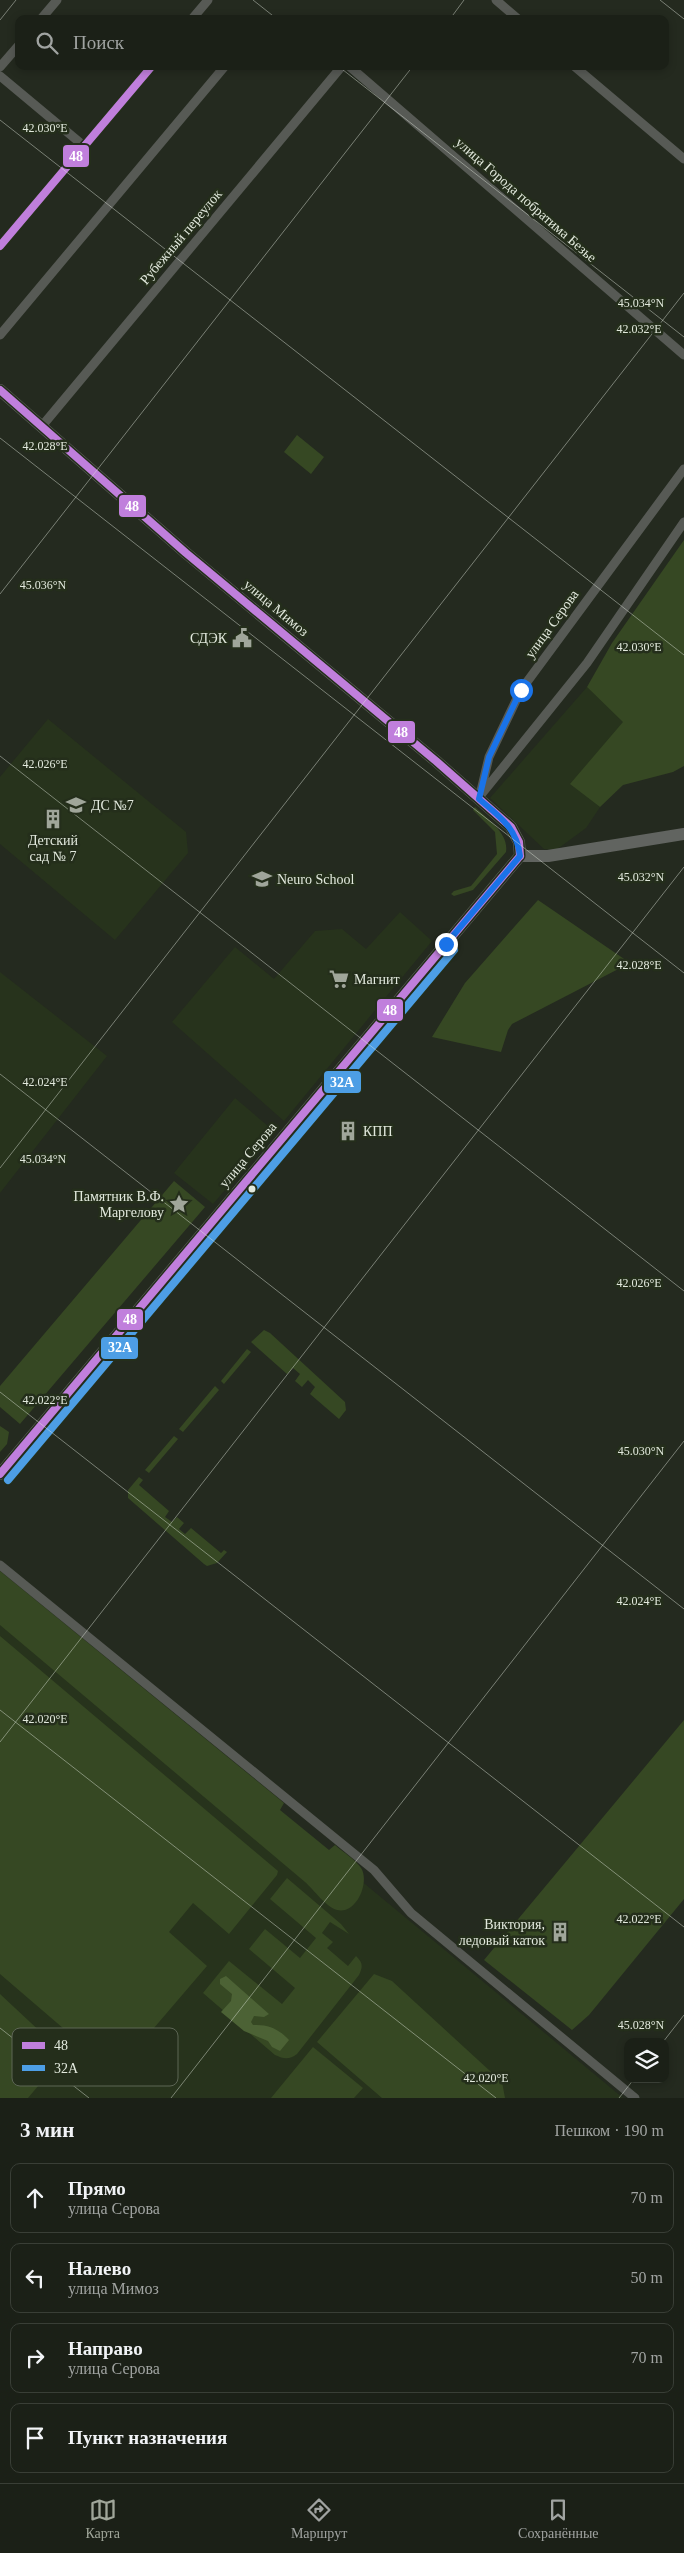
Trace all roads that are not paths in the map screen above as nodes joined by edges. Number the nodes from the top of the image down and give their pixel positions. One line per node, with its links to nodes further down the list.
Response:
1 (57, 0): 4 (street)
2 (208, 0): 5 (street)
3 (496, 0): 6 (street)
4 (44, 15)
5 (195, 15)
6 (513, 15)
7 (15, 50): 8 (street)
8 (0, 67)
9 (149, 70): 15 (street)
10 (222, 70): 18 (street)
11 (339, 70): 21 (street, Рубежный переулок)
12 (354, 70): 19 (street, улица Города побратима Безье)
13 (579, 70): 16 (street)
14 (0, 76): 15 (street)
15 (84, 146): 17 (street)
16 (684, 159)
17 (0, 246)
18 (0, 335)
19 (684, 355)
20 (0, 390): 21 (street, улица Мимоз)
21 (42, 426): 24 (street, улица Мимоз)
22 (684, 469): 24 (street, улица Серова)
23 (684, 522): 24 (street)
24 (479, 799): 26 (street, улица Мимоз)
25 (684, 834): 26 (street)
26 (520, 856): 27 (street, улица Серова)
27 (0, 1474)
28 (0, 1565): 29 (street)
29 (635, 2098)

